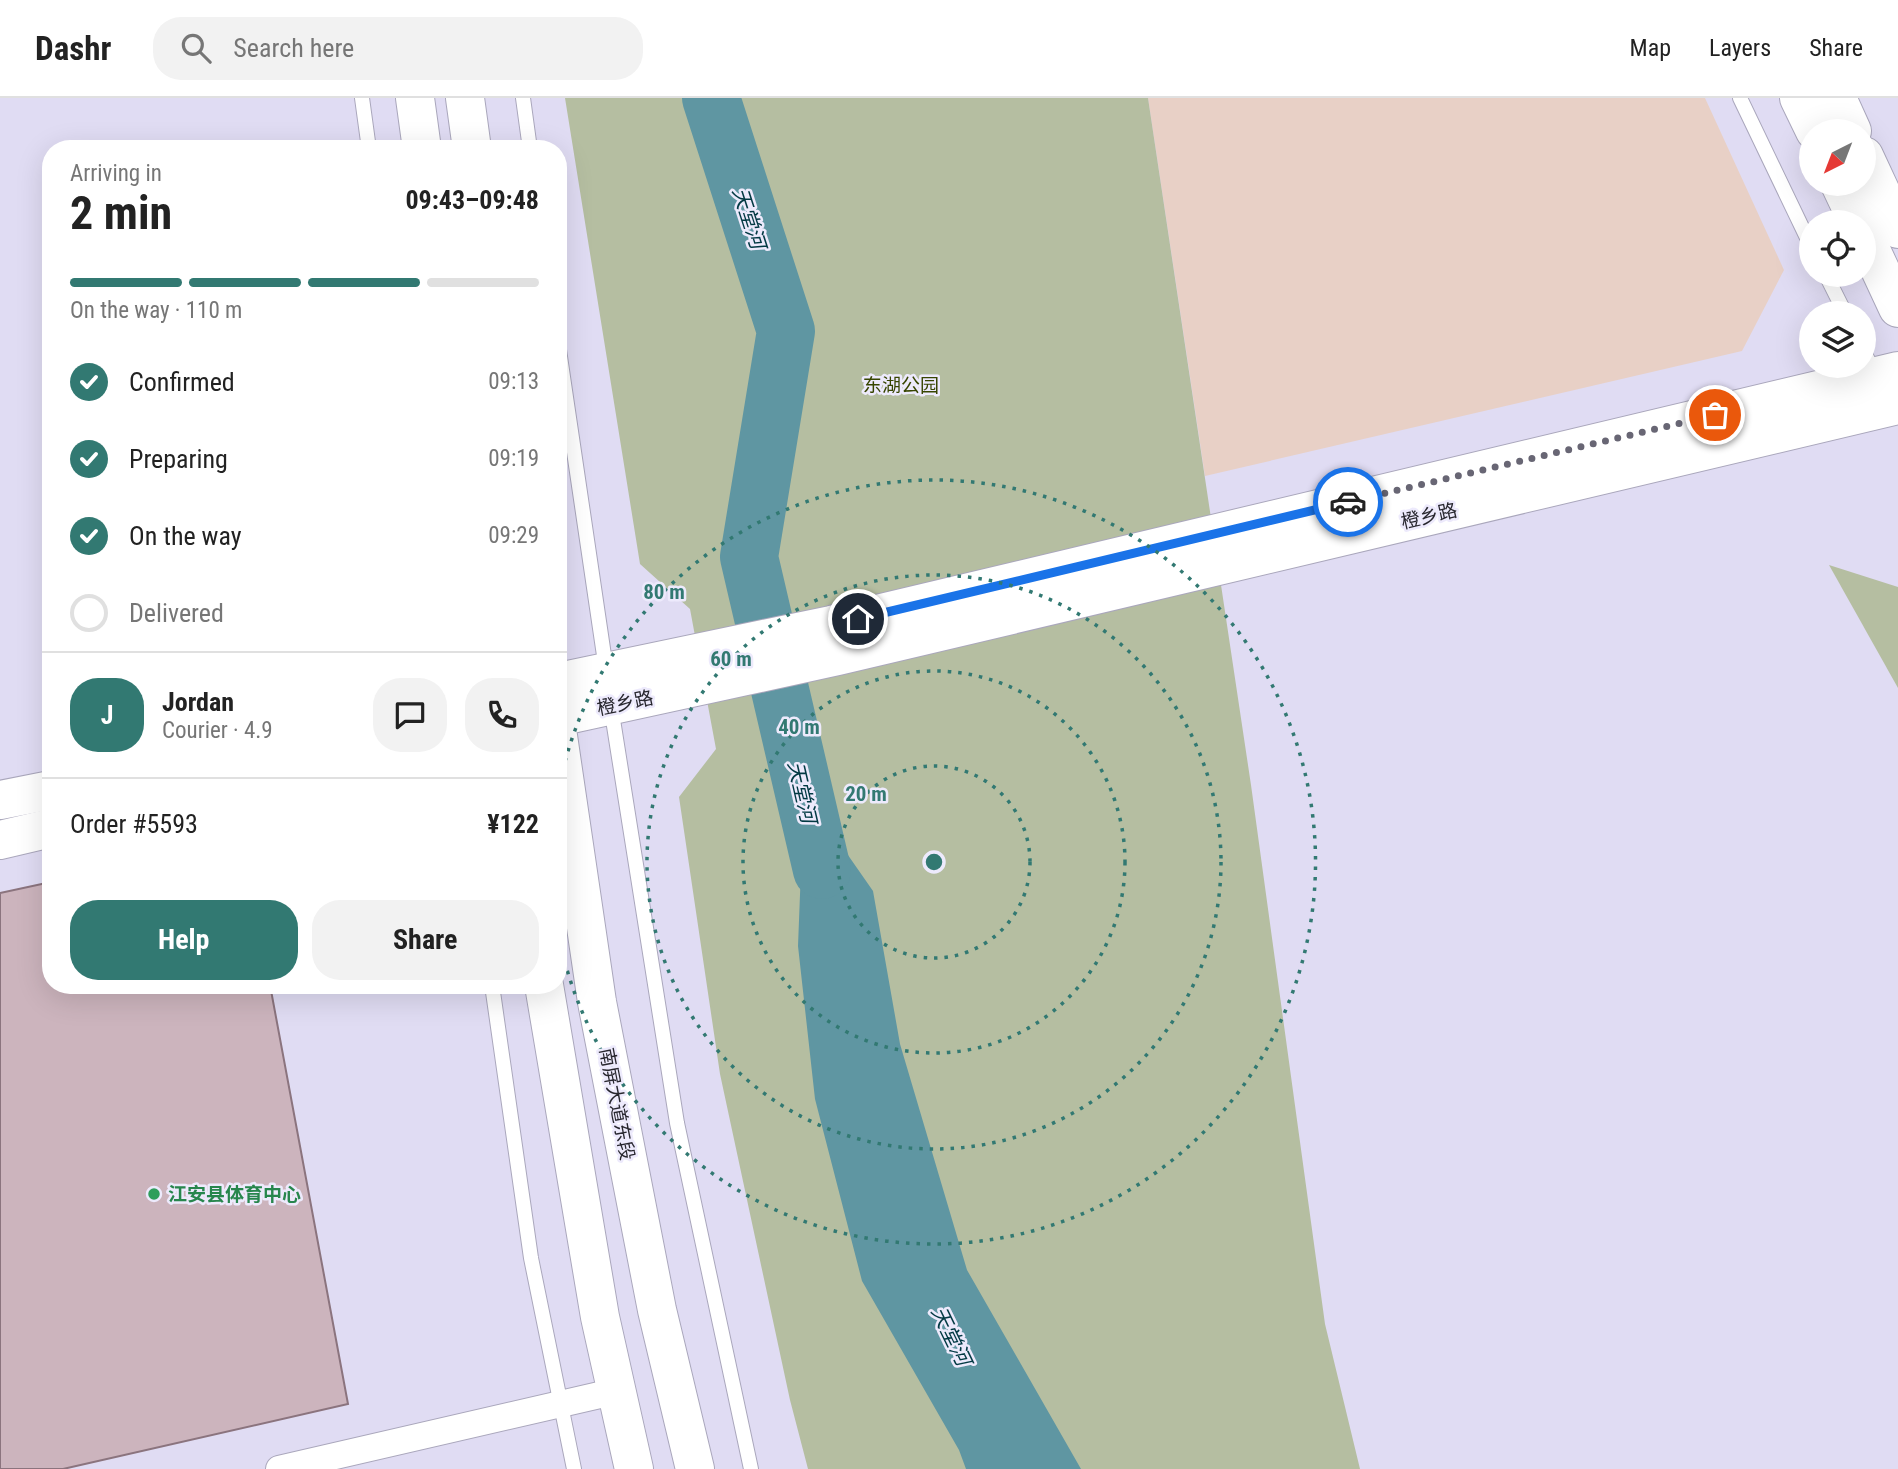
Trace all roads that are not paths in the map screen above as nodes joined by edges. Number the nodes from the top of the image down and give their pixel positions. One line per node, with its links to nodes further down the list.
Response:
1 (362, 98): 10 (lane)
2 (415, 98): 11 (main road)
3 (465, 98): 12 (main road)
4 (523, 98): 13 (lane)
5 (1740, 98): 15 (lane)
6 (1799, 98): 8 (main road)
7 (1837, 98): 9 (main road)
8 (1809, 119)
9 (1847, 119)
10 (368, 140)
11 (421, 140)
12 (471, 140)
13 (529, 140)
14 (1876, 182): 16 (main road)
15 (1799, 221)
16 (1898, 229)
17 (1876, 261): 18 (main road)
18 (1898, 308)
19 (1887, 389): 22 (main road, 橙乡路)
20 (567, 404): 22 (lane)
21 (567, 683): 22 (main road, 橙乡路)
22 (609, 689): 23 (main road, 橙乡路); 37 (lane)
23 (567, 712)
24 (42, 792): 26 (main road)
25 (567, 797): 36 (main road, 南屏大道东段)
26 (0, 800)
27 (42, 830): 28 (main road)
28 (0, 839)
29 (493, 994): 32 (lane)
30 (546, 994): 31 (main road)
31 (617, 1391): 32 (street); 35 (main road)
32 (561, 1404): 33 (street); 34 (lane)
33 (279, 1469)
34 (574, 1469)
35 (634, 1469)
36 (695, 1469)
37 (751, 1469)

